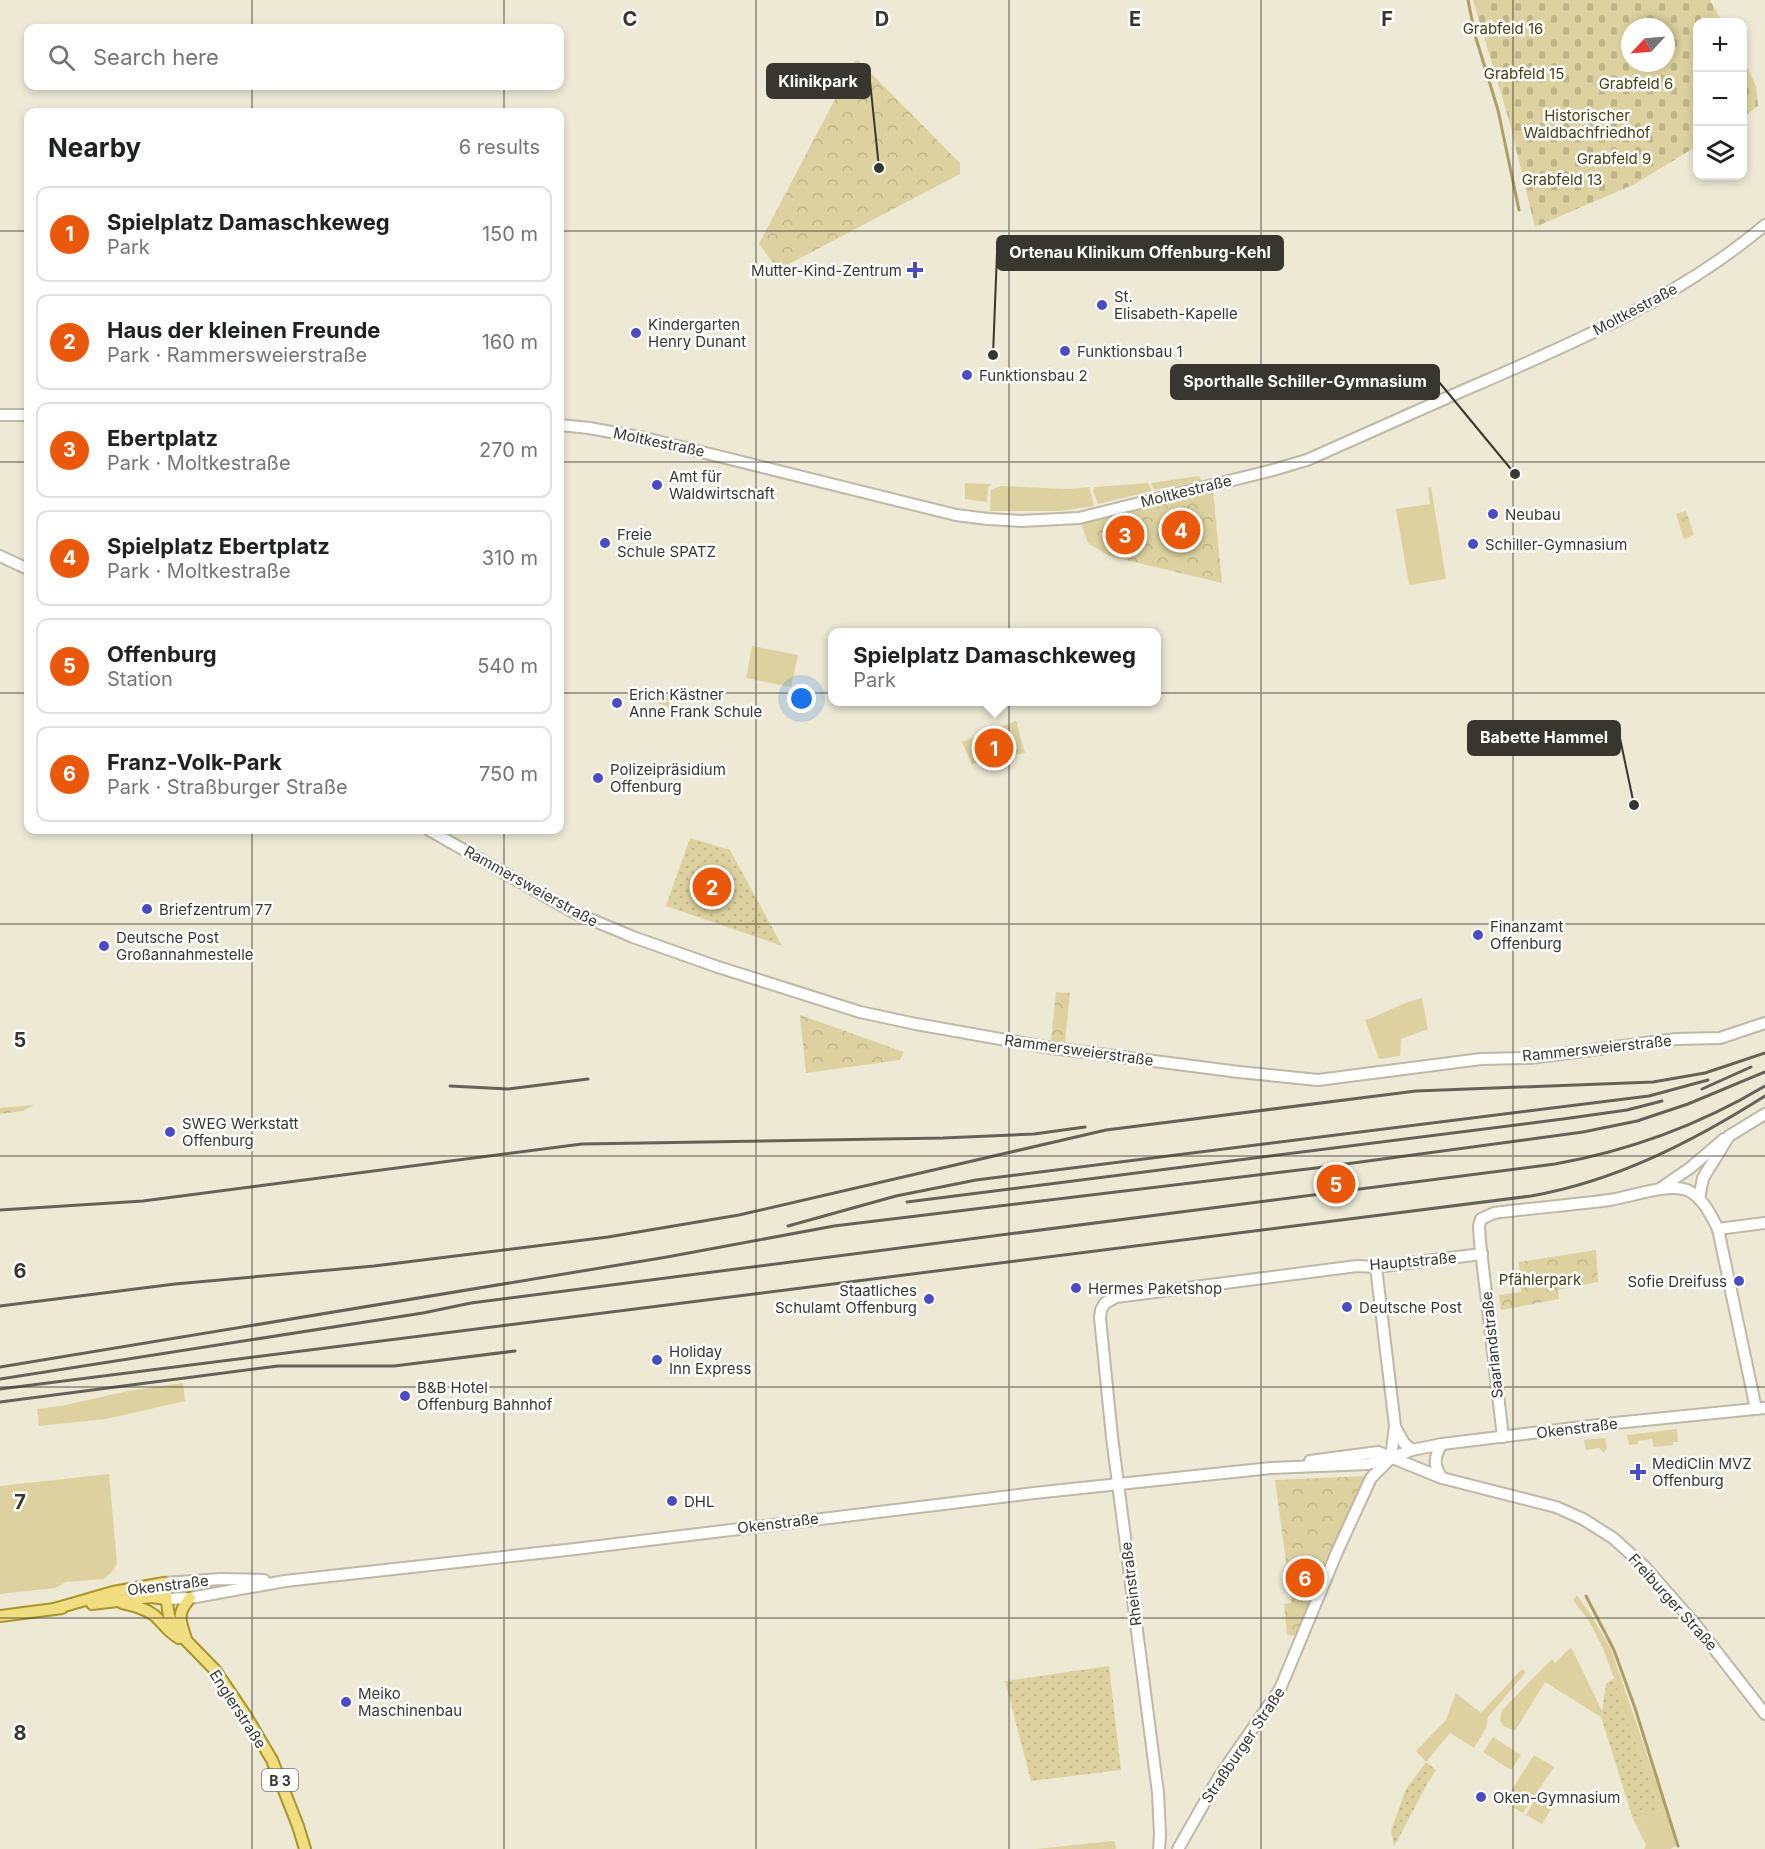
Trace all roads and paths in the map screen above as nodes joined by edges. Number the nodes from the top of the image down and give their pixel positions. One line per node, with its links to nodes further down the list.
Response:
1 (1765, 225): 4 (street, Moltkestraße)
2 (0, 415): 3 (street)
3 (24, 415)
4 (564, 425)
5 (0, 556): 6 (street)
6 (24, 567)
7 (436, 834): 8 (street, Rammersweierstraße)
8 (1765, 1023)
9 (1765, 1114): 10 (street)
10 (1729, 1136): 11 (street); 12 (street)
11 (1658, 1190): 12 (street); 15 (street)
12 (1699, 1198): 14 (street)
13 (1765, 1223): 14 (street)
14 (1718, 1229): 18 (street)
15 (1482, 1254): 16 (street, Hauptstraße); 20 (street, Saarlandstraße)
16 (1376, 1266): 17 (street, Hauptstraße); 19 (street)
17 (1100, 1318): 29 (street, Rheinstraße)
18 (1761, 1408): 20 (street, Okenstraße)
19 (1395, 1426): 22 (street); 24 (street)
20 (1503, 1437): 21 (street, Okenstraße)
21 (1442, 1444): 22 (street, Okenstraße); 28 (street)
22 (1412, 1450): 24 (street, Okenstraße)
23 (1361, 1453): 24 (street, Okenstraße); 25 (street); 26 (street, Okenstraße)
24 (1391, 1458): 25 (street, Okenstraße); 27 (street, Straßburger Straße); 28 (street, Freiburger Straße)
25 (1368, 1464): 26 (street, Okenstraße); 27 (street)
26 (1271, 1468): 29 (street, Okenstraße)
27 (1371, 1478): 44 (street, Straßburger Straße)
28 (1442, 1478): 41 (street, Freiburger Straße)
29 (1119, 1483): 30 (street, Okenstraße); 43 (street, Rheinstraße)
30 (285, 1581): 31 (street, Okenstraße); 34 (street, Okenstraße)
31 (164, 1583): 32 (main road, Okenstraße / B 3); 35 (main road, Englerstraße / B 3)
32 (150, 1585): 33 (main road); 37 (main road, Okenstraße / B 3)
33 (152, 1597): 35 (main road, Okenstraße / B 3); 36 (main road, Okenstraße / B 3); 39 (main road)
34 (189, 1598): 35 (street, Okenstraße / B 3); 40 (main road)
35 (166, 1599): 40 (main road, Englerstraße / B 3)
36 (113, 1601): 37 (main road, Okenstraße / B 3); 39 (main road, Englerstraße / B 3)
37 (54, 1609): 38 (main road, Okenstraße / B 3)
38 (0, 1616)
39 (154, 1616): 40 (main road, Englerstraße / B 3)
40 (187, 1643): 42 (main road, Englerstraße / B 3)
41 (1765, 1714)
42 (305, 1849)
43 (1159, 1849)
44 (1178, 1849)

